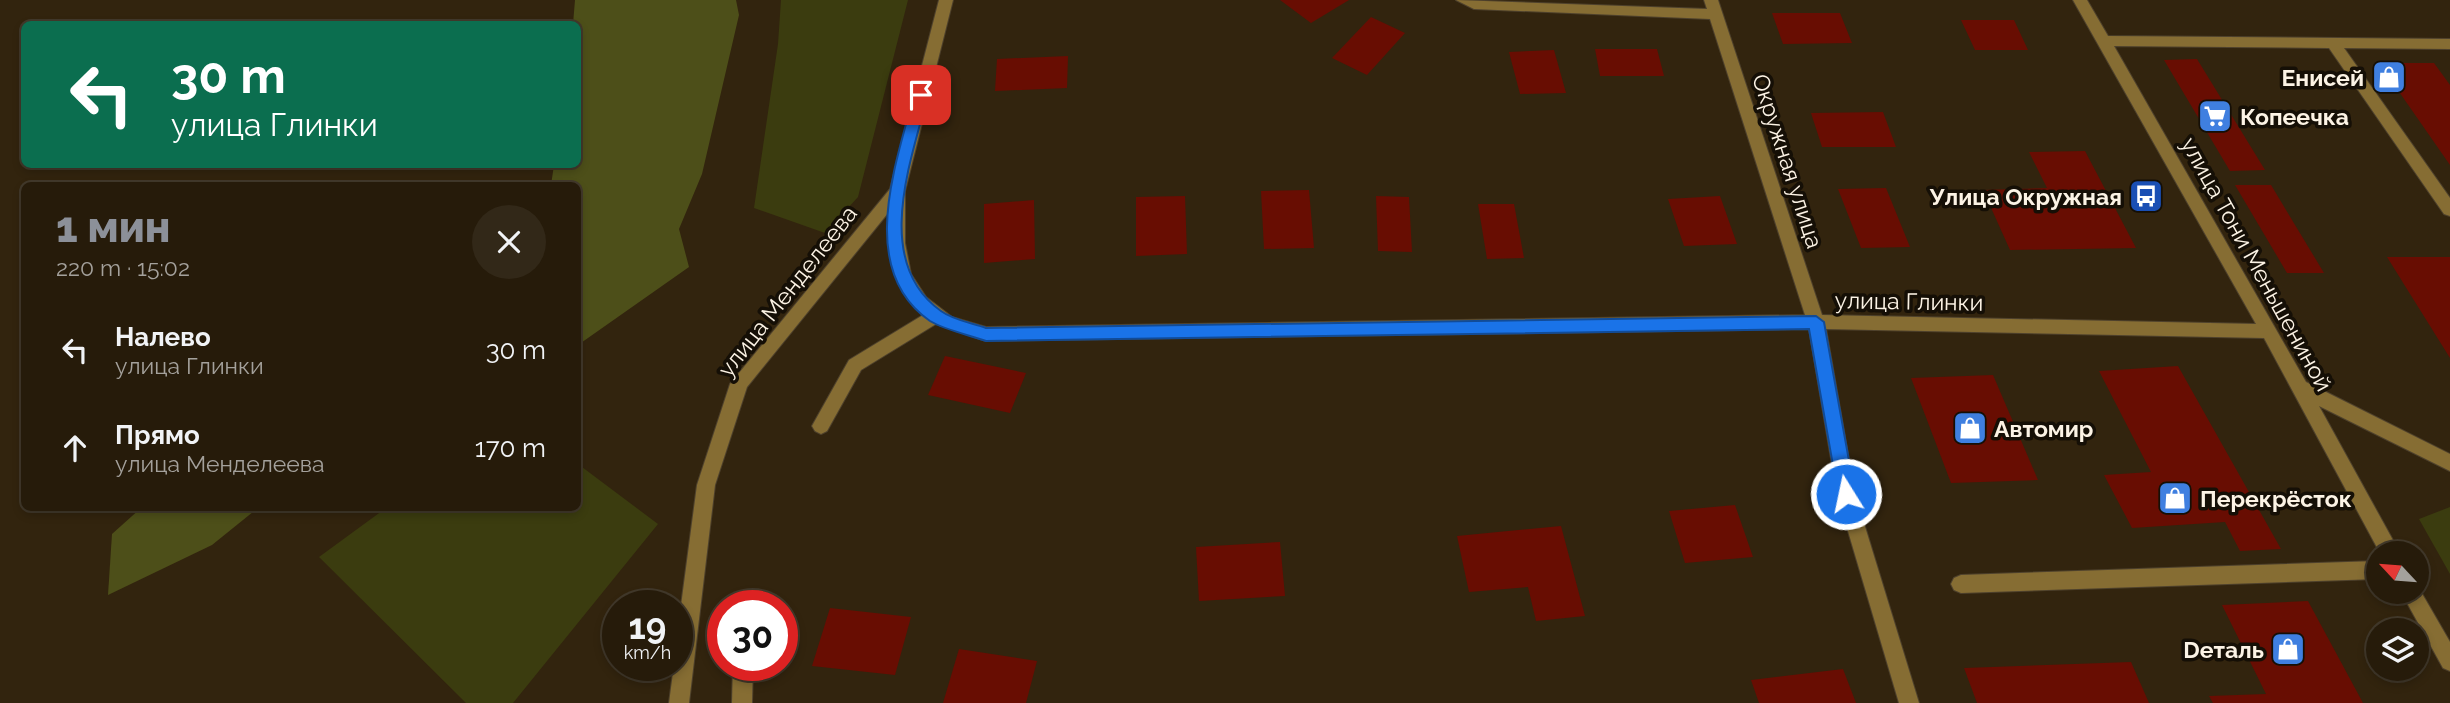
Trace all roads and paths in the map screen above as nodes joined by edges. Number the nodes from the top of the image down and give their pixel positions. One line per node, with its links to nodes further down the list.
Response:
1 (946, 0): 8 (street, улица Менделеева)
2 (1463, 0): 4 (street, Окружная улица)
3 (2080, 0): 5 (street, улица Тони Меньшениной)
4 (1714, 7): 11 (street, Окружная улица)
5 (2103, 41): 6 (street); 12 (street, улица Тони Меньшениной)
6 (2333, 43): 7 (street); 9 (street)
7 (2450, 44)
8 (897, 191): 10 (street, улица Глинки); 22 (street, улица Менделеева)
9 (2450, 210)
10 (936, 316): 11 (street, улица Глинки); 14 (street)
11 (1816, 322): 12 (street, улица Глинки); 24 (street, Окружная улица)
12 (2269, 331): 13 (street, улица Тони Меньшениной)
13 (2299, 387): 15 (street); 16 (street, улица Тони Меньшениной)
14 (821, 426)
15 (2450, 463)
16 (2383, 541)
17 (2366, 570): 18 (street)
18 (1961, 584)
19 (2418, 604): 20 (street)
20 (2450, 661)
21 (743, 681): 23 (street)
22 (679, 703)
23 (742, 703)
24 (1909, 703)

